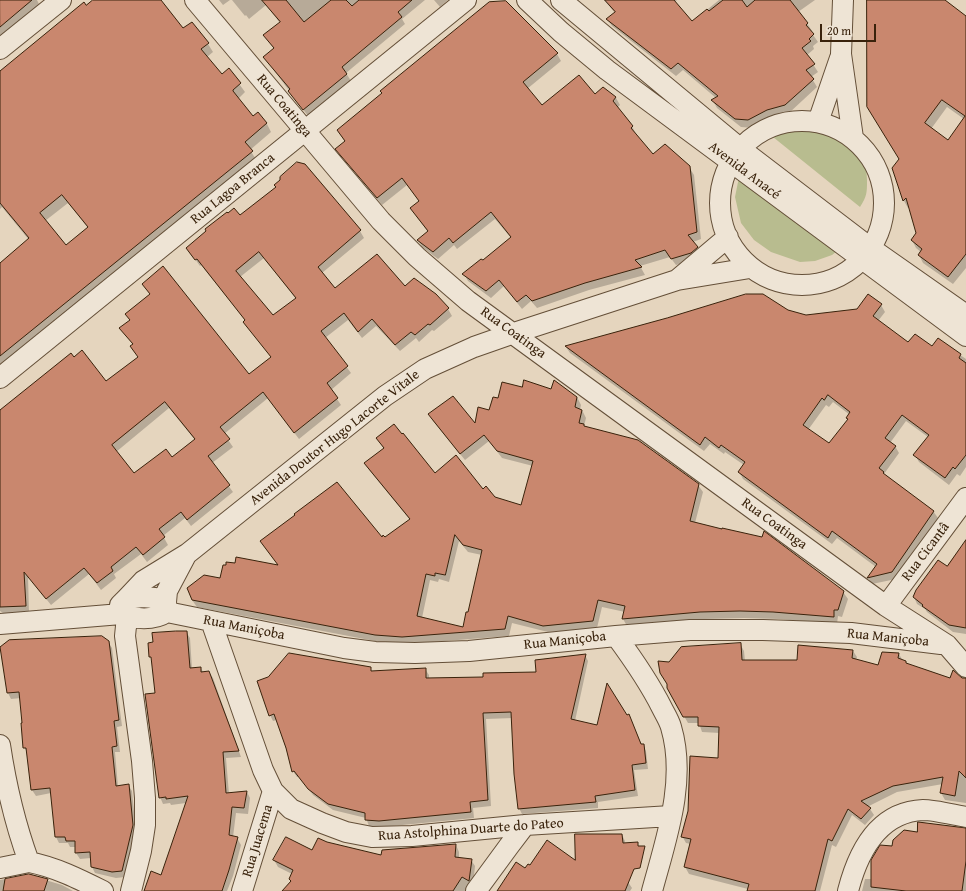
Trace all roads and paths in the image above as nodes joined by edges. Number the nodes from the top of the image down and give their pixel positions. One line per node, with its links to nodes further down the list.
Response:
1 (60, 0): 7 (street)
2 (194, 0): 10 (street, Rua Coatinga)
3 (466, 0): 10 (street, Rua Lagoa Branca)
4 (527, 0): 12 (street, Avenida Anacé)
5 (561, 0): 12 (street, Avenida Anacé)
6 (843, 0): 8 (street)
7 (0, 49)
8 (841, 54): 9 (street); 11 (street)
9 (818, 122): 11 (street); 12 (street)
10 (305, 131): 18 (street, Rua Coatinga); 20 (street, Rua Lagoa Branca)
11 (853, 138): 14 (street)
12 (736, 156): 13 (street); 14 (street, Avenida Anacé)
13 (728, 237): 15 (street); 16 (street, Avenida Doutor Hugo Lacorte Vitale)
14 (865, 253): 15 (street); 17 (street, Avenida Anacé); 19 (street, Avenida Anacé)
15 (750, 268): 16 (street, Avenida Doutor Hugo Lacorte Vitale)
16 (676, 280): 18 (street, Avenida Doutor Hugo Lacorte Vitale)
17 (966, 314)
18 (514, 333): 22 (street, Avenida Doutor Hugo Lacorte Vitale); 23 (street, Rua Coatinga)
19 (966, 336)
20 (0, 378)
21 (966, 498): 23 (street, Rua Cicantâ)
22 (187, 554): 24 (street, Avenida Doutor Hugo Lacorte Vitale); 25 (street, Avenida Doutor Hugo Lacorte Vitale)
23 (886, 606): 29 (street); 30 (street, Rua Coatinga)
24 (166, 607): 25 (street); 26 (street, Rua Maniçoba)
25 (126, 610): 27 (street); 41 (street, Avenida Doutor Hugo Lacorte Vitale)
26 (211, 621): 28 (street, Rua Maniçoba); 34 (street, Rua Astolphina Duarte do Pateo)
27 (0, 624)
28 (616, 636): 29 (street, Rua Maniçoba); 35 (street)
29 (883, 637): 30 (street, Rua Maniçoba)
30 (947, 644): 31 (street, Rua Maniçoba); 32 (street)
31 (966, 648)
32 (966, 667)
33 (0, 745): 38 (street)
34 (273, 791): 37 (street, Rua Astolphina Duarte do Pateo); 42 (street, Rua Juacema)
35 (671, 816): 37 (street, Rua Astolphina Duarte do Pateo); 44 (street)
36 (966, 817): 45 (street)
37 (526, 825): 43 (street)
38 (29, 862): 39 (street); 40 (street)
39 (0, 868)
40 (103, 891)
41 (130, 891)
42 (242, 891)
43 (476, 891)
44 (652, 891)
45 (848, 891)

